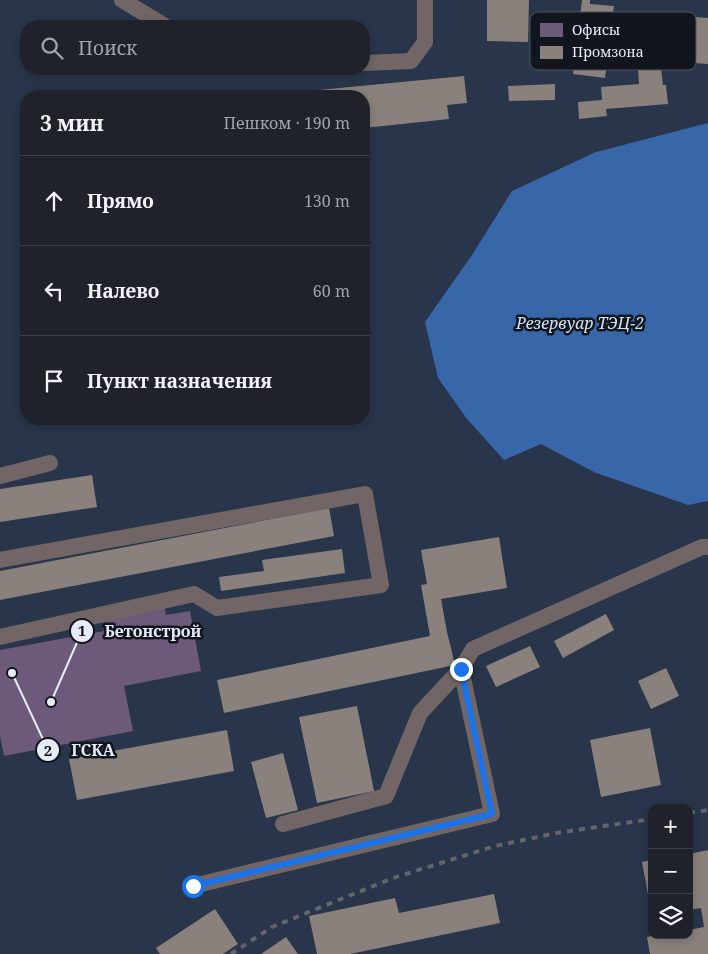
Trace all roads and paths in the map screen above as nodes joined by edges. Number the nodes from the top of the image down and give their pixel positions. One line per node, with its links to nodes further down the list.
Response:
1 (122, 0): 3 (lane)
2 (425, 0): 4 (lane)
3 (154, 20)
4 (370, 62)
5 (50, 463): 6 (lane)
6 (0, 476)
7 (708, 547): 10 (lane)
8 (0, 560): 9 (lane)
9 (0, 638)
10 (461, 669): 11 (lane); 12 (lane)
11 (283, 824)
12 (193, 886)

